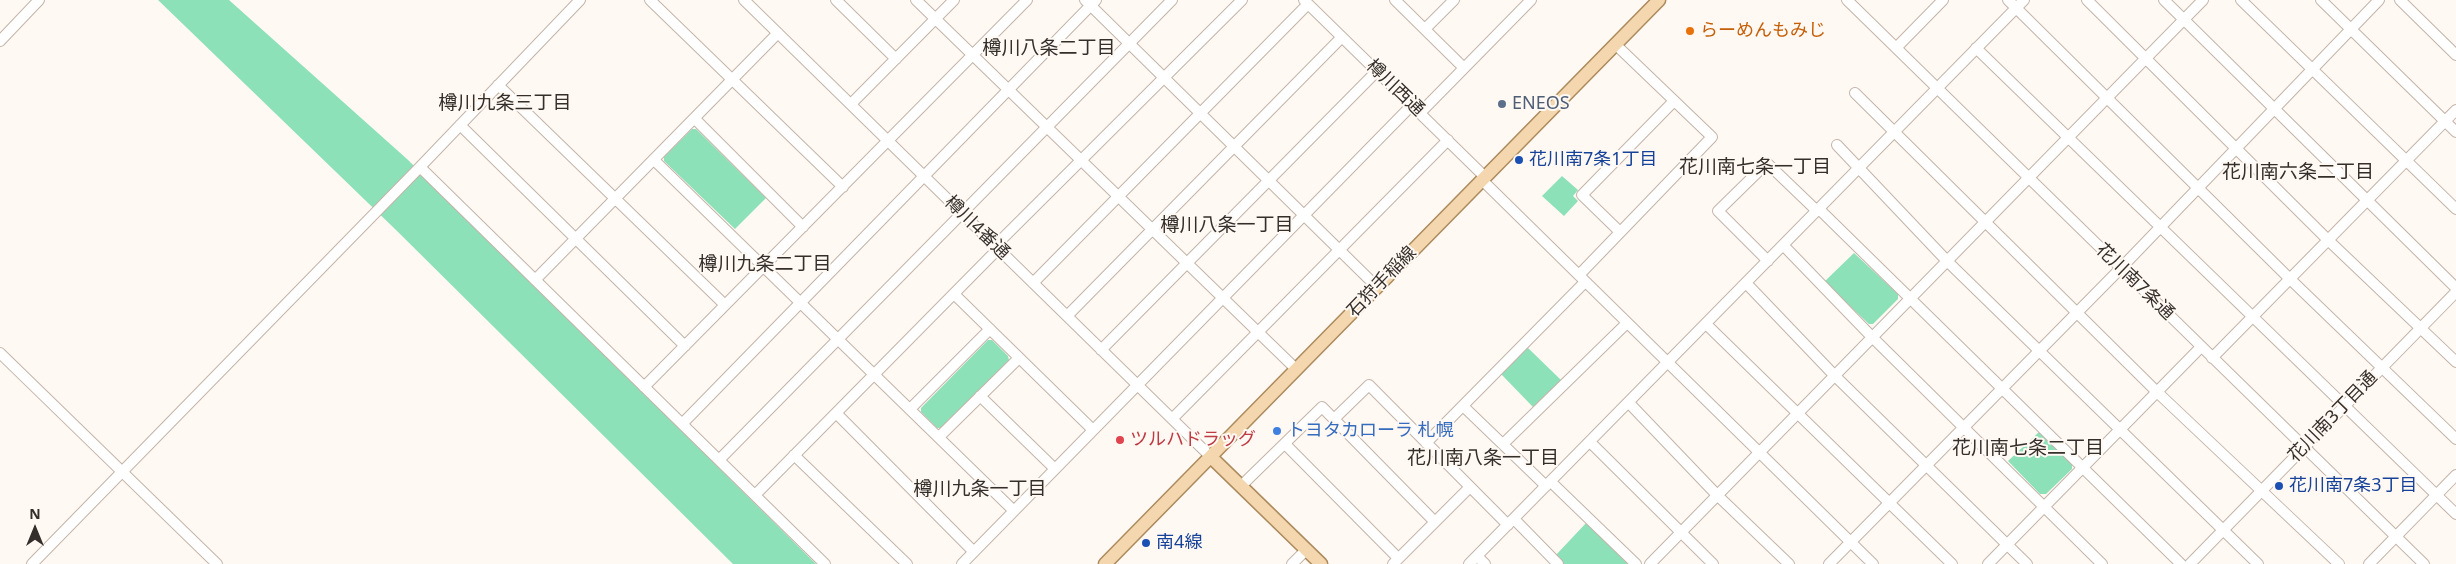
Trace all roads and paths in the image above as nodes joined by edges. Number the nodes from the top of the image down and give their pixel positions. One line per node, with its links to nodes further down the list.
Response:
1 (39, 0): 33 (street)
2 (580, 0): 47 (street)
3 (650, 0): 46 (street)
4 (744, 0): 31 (street, 樽川4番通)
5 (836, 0): 40 (street)
6 (916, 0): 27 (street)
7 (954, 0): 27 (street)
8 (1028, 0): 39 (street)
9 (1172, 0): 34 (street)
10 (1242, 0): 45 (street)
11 (1395, 0): 29 (street)
12 (1454, 0): 29 (street)
13 (1531, 0): 42 (street)
14 (1659, 0): 35 (main road, 石狩手稲線)
15 (1847, 0): 36 (street, 花川南7条通)
16 (1943, 0): 36 (street)
17 (2087, 0): 41 (street)
18 (2164, 0): 28 (street)
19 (2203, 0): 28 (street)
20 (2241, 0): 43 (street)
21 (2321, 0): 30 (street)
22 (2379, 0): 30 (street)
23 (2400, 0): 38 (street)
24 (1091, 2): 34 (street); 49 (street)
25 (1306, 2): 32 (street, 樽川西通); 57 (street)
26 (2016, 3): 37 (street); 51 (street)
27 (935, 19): 39 (street); 40 (street)
28 (2184, 19): 41 (street); 55 (street)
29 (1425, 29): 42 (street)
30 (2351, 29): 43 (street); 60 (street)
31 (778, 33): 46 (street); 53 (street, 樽川4番通)
32 (1342, 37): 44 (street, 樽川西通); 69 (street)
33 (0, 41)
34 (1129, 43): 45 (street); 62 (street)
35 (1615, 44): 52 (street); 77 (main road, 石狩手稲線)
36 (1896, 48): 48 (street, 花川南7条通)
37 (1976, 48): 48 (street); 65 (street)
38 (2456, 55)
39 (973, 56): 49 (street); 67 (street)
40 (896, 59): 53 (street)
41 (2145, 59): 51 (street); 70 (street)
42 (1464, 68): 58 (street)
43 (2312, 70): 55 (street); 72 (street)
44 (1377, 71): 54 (street, 樽川西通); 79 (street)
45 (1165, 78): 57 (street); 73 (street)
46 (734, 80): 59 (street); 80 (street)
47 (498, 86): 61 (street); 83 (street)
48 (1937, 88): 63 (street); 78 (street, 花川南7条通)
49 (1009, 91): 62 (street); 76 (street)
50 (1855, 93): 63 (street)
51 (2108, 96): 65 (street); 81 (street)
52 (1674, 101): 93 (street); 93 (street)
53 (851, 104): 67 (street, 樽川4番通)
54 (1412, 105): 58 (street, 樽川西通); 88 (street)
55 (2274, 109): 70 (street); 84 (street)
56 (2456, 110): 60 (street)
57 (1200, 112): 69 (street); 82 (street)
58 (1420, 113): 66 (street, 樽川西通)
59 (695, 118): 71 (street); 91 (street)
60 (2445, 121): 64 (street); 72 (street)
61 (460, 125): 74 (street); 94 (street)
62 (1047, 128): 73 (street); 87 (street)
63 (1895, 131): 75 (street); 89 (street)
64 (2456, 132)
65 (2068, 137): 78 (street); 90 (street)
66 (1448, 140): 77 (street, 樽川西通); 98 (street)
67 (888, 142): 76 (street, 樽川4番通); 80 (street)
68 (1837, 145): 75 (street)
69 (1234, 146): 79 (street); 92 (street)
70 (2236, 148): 81 (street); 95 (street)
71 (654, 160): 83 (street); 102 (street)
72 (2407, 160): 84 (street); 85 (street)
73 (1082, 161): 82 (street); 97 (street)
74 (420, 168): 106 (street); 170 (street)
75 (1859, 168): 86 (street); 99 (street)
76 (923, 176): 87 (street, 樽川4番通); 114 (street)
77 (1484, 178): 104 (street, 樽川西通); 109 (main road, 石狩手稲線)
78 (2028, 178): 89 (street); 103 (street, 花川南7条通)
79 (1269, 180): 88 (street); 101 (street)
80 (843, 187): 91 (street)
81 (2199, 187): 90 (street); 105 (street)
82 (1118, 196): 92 (street); 107 (street)
83 (615, 200): 94 (street); 115 (street)
84 (2368, 200): 95 (street); 110 (street)
85 (2456, 209)
86 (1818, 210): 96 (street); 100 (street); 113 (street)
87 (962, 213): 97 (street, 樽川4番通); 125 (street)
88 (1303, 214): 98 (street); 112 (street)
89 (1986, 221): 99 (street); 116 (street)
90 (2160, 227): 103 (street); 118 (street)
91 (803, 228): 102 (street)
92 (1152, 229): 101 (street); 117 (street)
93 (1620, 232): 104 (street)
94 (575, 239): 106 (street); 126 (street)
95 (2328, 240): 105 (street); 121 (street)
96 (1783, 245): 100 (street); 124 (street)
97 (997, 247): 107 (street, 樽川4番通); 111 (street)
98 (1338, 248): 109 (street); 123 (street)
99 (1947, 260): 113 (street); 129 (street)
100 (1768, 261): 108 (street)
101 (1188, 264): 112 (street); 128 (street)
102 (764, 266): 114 (street); 115 (street)
103 (2121, 268): 116 (street); 127 (street, 花川南7条通)
104 (1582, 278): 119 (street, 樽川西通); 145 (street)
105 (2290, 279): 118 (street); 135 (street)
106 (535, 280): 140 (street)
107 (1034, 283): 117 (street, 樽川4番通)
108 (1746, 283): 120 (street); 138 (street)
109 (1377, 287): 136 (main road, 石狩手稲線)
110 (2456, 290): 121 (street, 花川南3丁目通)
111 (954, 294): 122 (street); 137 (street)
112 (1223, 298): 123 (street); 139 (street)
113 (1910, 298): 124 (street); 141 (street)
114 (800, 301): 125 (street); 152 (street)
115 (725, 305): 126 (street)
116 (2077, 312): 129 (street); 142 (street)
117 (1067, 316): 128 (street, 樽川4番通)
118 (2252, 317): 132 (street); 146 (street)
119 (1627, 322): 134 (street, 樽川西通); 161 (street)
120 (1706, 324): 134 (street); 148 (street)
121 (2420, 328): 133 (street); 135 (street, 花川南3丁目通)
122 (990, 329): 131 (street); 147 (street)
123 (1258, 331): 136 (street); 150 (street)
124 (1872, 337): 138 (street); 153 (street)
125 (839, 338): 137 (street); 166 (street)
126 (685, 346): 140 (street)
127 (2201, 347): 132 (street, 花川南7条通); 142 (street)
128 (1101, 350): 139 (street, 樽川4番通)
129 (2040, 350): 141 (street); 155 (street)
130 (0, 353): 170 (street)
131 (1019, 358): 143 (street); 154 (street)
132 (2212, 358): 162 (street, 花川南7条通)
133 (2456, 362)
134 (1668, 363): 144 (street); 163 (street, 樽川西通)
135 (2382, 367): 146 (street, 花川南3丁目通); 157 (street)
136 (1296, 369): 165 (main road, 石狩手稲線)
137 (875, 373): 147 (street); 149 (street)
138 (1834, 375): 148 (street); 167 (street)
139 (1137, 384): 150 (street, 樽川4番通); 154 (street)
140 (644, 387): 152 (street)
141 (2002, 388): 153 (street); 168 (street)
142 (2157, 392): 155 (street); 175 (street)
143 (980, 396): 156 (street); 169 (street)
144 (1628, 403): 158 (street); 177 (street)
145 (1463, 406): 159 (street); 161 (street)
146 (2345, 406): 162 (street, 花川南3丁目通); 178 (street)
147 (911, 408): 156 (street)
148 (1797, 413): 163 (street); 179 (street)
149 (836, 414): 164 (street); 191 (street)
150 (1172, 418): 165 (street, 樽川4番通)
151 (1334, 419): 159 (street); 160 (street); 183 (street)
152 (682, 424): 166 (street)
153 (1964, 427): 167 (street); 180 (street)
154 (1093, 430): 169 (street)
155 (2120, 430): 168 (street); 185 (street)
156 (939, 437): 181 (street)
157 (2456, 439)
158 (1590, 442): 172 (street); 186 (street)
159 (1426, 443): 174 (street)
160 (1285, 444): 173 (street); 193 (street)
161 (1503, 444): 172 (street)
162 (2304, 447): 175 (street, 花川南3丁目通); 187 (street, 花川南7条通)
163 (1759, 452): 177 (street); 188 (street, 樽川西通)
164 (794, 455): 176 (street); 197 (street)
165 (1211, 457): 173 (main road); 199 (main road, 石狩手稲線)
166 (719, 460): 176 (street)
167 (1927, 464): 179 (street); 189 (street)
168 (2083, 467): 180 (street); 215 (street)
169 (1055, 469): 181 (street)
170 (123, 472): 194 (street); 195 (street)
171 (2456, 475): 178 (street)
172 (1548, 484): 184 (street); 205 (street)
173 (1241, 486): 190 (main road)
174 (1470, 487): 183 (street); 184 (street)
175 (2260, 492): 185 (street, 花川南3丁目通); 218 (street)
176 (755, 495): 196 (street)
177 (1717, 495): 186 (street); 208 (street)
178 (2437, 495): 182 (street); 187 (street)
179 (1889, 503): 188 (street); 211 (street)
180 (2044, 507): 189 (street); 214 (street)
181 (1014, 510): 191 (street)
182 (2456, 514)
183 (1435, 522): 193 (street)
184 (1511, 522): 192 (street); 204 (street)
185 (2223, 530): 216 (street, 花川南3丁目通); 217 (street)
186 (1680, 533): 206 (street); 207 (street)
187 (2396, 537): 219 (street); 220 (street, 花川南7条通)
188 (1850, 542): 209 (street); 210 (street, 樽川西通)
189 (2007, 544): 212 (street); 213 (street)
190 (1306, 550): 200 (street); 201 (main road)
191 (974, 552): 198 (street)
192 (1477, 556): 202 (street); 203 (street)
193 (1395, 561)
194 (32, 564)
195 (218, 564)
196 (825, 564)
197 (908, 564)
198 (962, 564)
199 (1105, 564)
200 (1292, 564)
201 (1321, 564)
202 (1469, 564)
203 (1485, 564)
204 (1558, 564)
205 (1636, 564)
206 (1650, 564)
207 (1713, 564)
208 (1789, 564)
209 (1829, 564)
210 (1873, 564)
211 (1952, 564)
212 (1988, 564)
213 (2028, 564)
214 (2102, 564)
215 (2181, 564)
216 (2190, 564)
217 (2258, 564)
218 (2339, 564)
219 (2369, 564)
220 (2424, 564)

